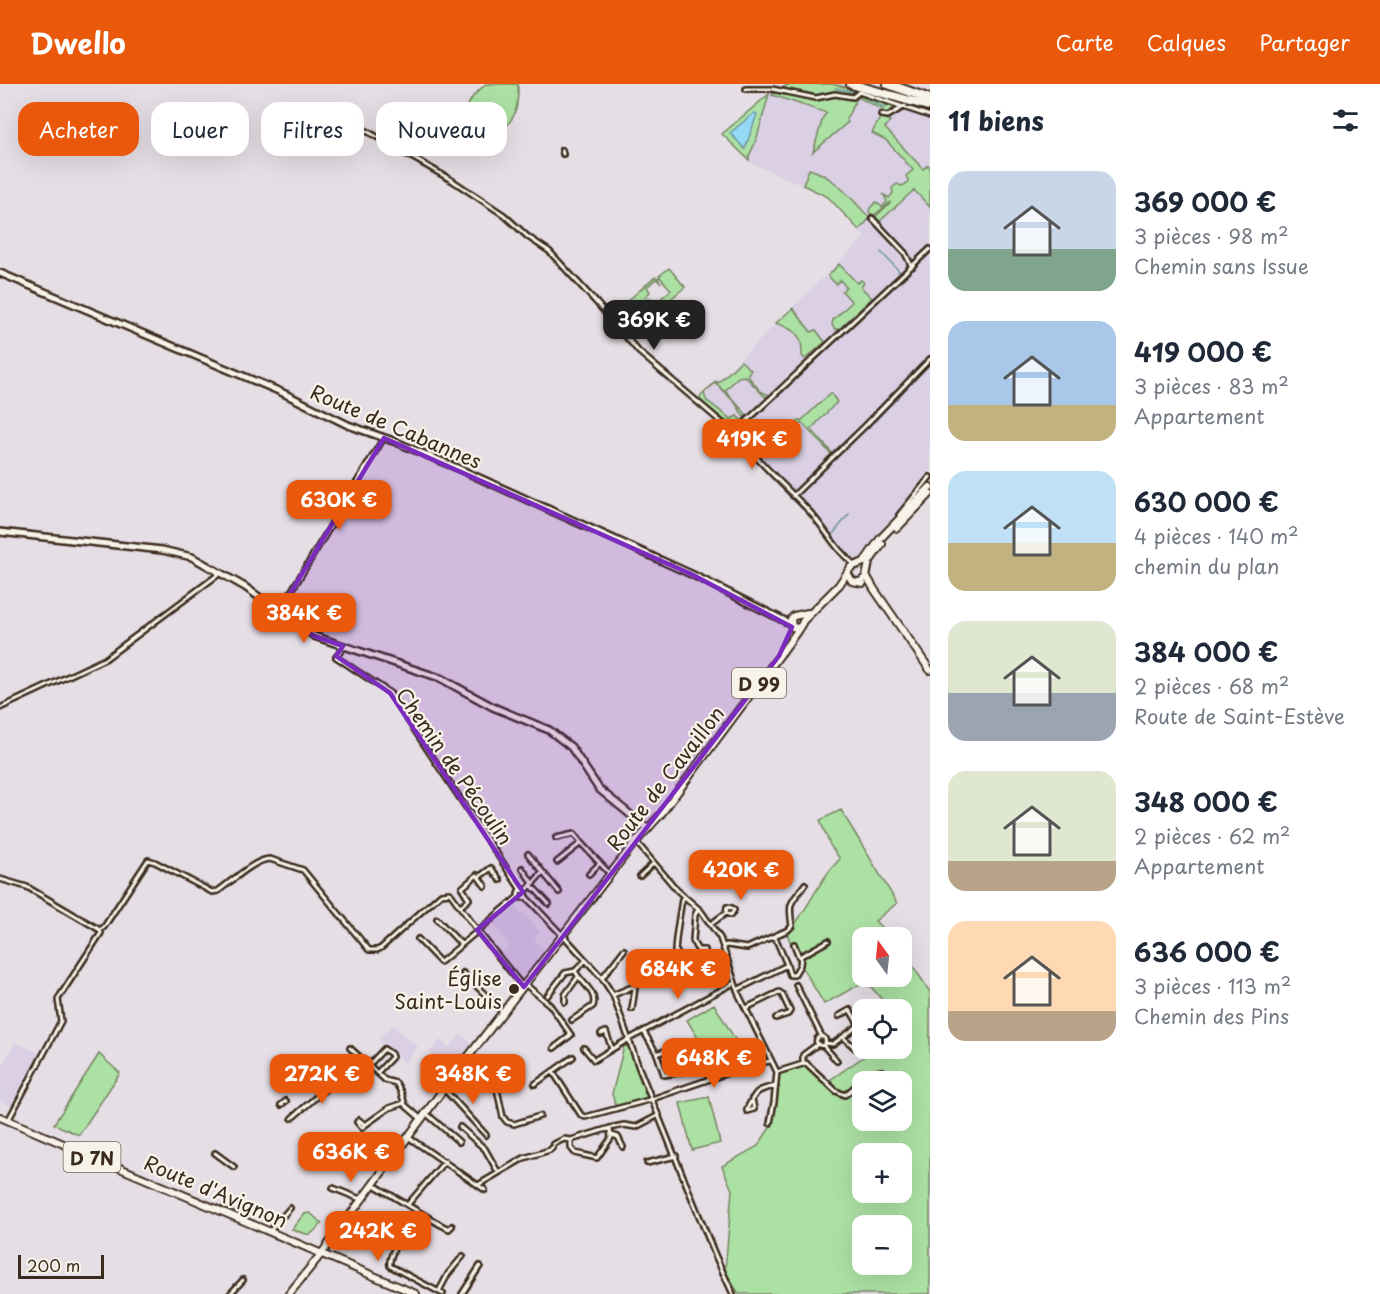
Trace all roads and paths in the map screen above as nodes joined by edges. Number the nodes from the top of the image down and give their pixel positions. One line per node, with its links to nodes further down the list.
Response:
1 (851, 84): 5 (highway)
2 (867, 84): 5 (highway)
3 (888, 84): 5 (highway)
4 (746, 89): 6 (street)
5 (929, 104)
6 (905, 106): 7 (street); 8 (street)
7 (881, 115)
8 (930, 116)
9 (364, 129): 15 (street)
10 (872, 218): 12 (street)
11 (930, 249): 12 (street)
12 (912, 267): 15 (street)
13 (0, 273): 16 (main road, Route de Cabannes)
14 (930, 359): 20 (street)
15 (736, 431): 20 (street)
16 (383, 439): 29 (street); 30 (main road, Route de Cabannes)
17 (930, 477): 22 (street)
18 (930, 488): 22 (main road, Route de Cavaillon / D 99)
19 (930, 494): 26 (main road)
20 (793, 496): 23 (street)
21 (0, 532): 25 (main road)
22 (880, 539): 24 (main road, Route de Cavaillon / D 99)
23 (846, 557): 24 (street); 24 (street)
24 (852, 570): 26 (main road); 27 (main road); 30 (main road, Route de Cavaillon / D 99)
25 (221, 573): 29 (main road); 33 (street)
26 (866, 573): 27 (main road); 28 (main road)
27 (860, 582): 28 (main road)
28 (874, 589): 32 (main road)
29 (279, 612): 31 (main road)
30 (796, 622): 34 (main road, Route de Cavaillon / D 99)
31 (345, 645): 34 (main road); 54 (street, Chemin de Pécoulin)
32 (930, 670)
33 (0, 708)
34 (648, 829): 36 (main road, Route de Cavaillon / D 99)
35 (556, 838): 37 (street)
36 (636, 842): 40 (street); 45 (main road, Route de Cavaillon / D 99)
37 (581, 843): 39 (street); 41 (street)
38 (528, 854): 43 (street)
39 (557, 862)
40 (654, 863): 46 (street); 56 (street)
41 (599, 864): 44 (street); 45 (street)
42 (522, 868): 50 (street)
43 (542, 873): 50 (street); 53 (street)
44 (589, 874)
45 (610, 875): 65 (main road, Route de Cavaillon / D 99)
46 (640, 876)
47 (479, 877): 49 (street); 52 (street); 58 (street)
48 (0, 879): 63 (street)
49 (500, 880)
50 (532, 884): 54 (street); 57 (street)
51 (806, 884): 66 (street)
52 (485, 886)
53 (559, 892)
54 (524, 893): 55 (street); 55 (street); 65 (street, Chemin de Pécoulin)
55 (519, 896): 64 (street)
56 (684, 897): 59 (street); 74 (street)
57 (549, 904)
58 (461, 906): 63 (street); 64 (street)
59 (698, 909): 62 (street); 73 (street)
60 (726, 913): 62 (street)
61 (436, 919): 69 (street)
62 (711, 924): 71 (street)
63 (100, 930): 138 (street)
64 (477, 930): 69 (street); 84 (street)
65 (563, 936): 76 (street, Chemin de Pécoulin); 84 (main road, Route de Cavaillon / D 99)
66 (775, 937): 71 (street); 77 (street)
67 (418, 939): 69 (street)
68 (828, 941): 75 (street)
69 (460, 944)
70 (794, 944): 75 (street)
71 (723, 946): 82 (street)
72 (624, 950): 81 (street)
73 (698, 950)
74 (676, 951): 74 (street)
75 (800, 959): 77 (street)
76 (586, 960): 78 (street); 81 (street, Chemin de Pécoulin)
77 (787, 965): 85 (street)
78 (575, 971): 80 (street); 87 (street)
79 (463, 973): 91 (street)
80 (578, 977): 88 (street); 95 (street)
81 (602, 978): 86 (street, Chemin de Pécoulin)
82 (734, 983): 85 (street); 97 (street)
83 (796, 985): 99 (street)
84 (525, 986): 91 (main road, Route de Cavaillon / D 99); 107 (street)
85 (737, 990): 89 (street)
86 (613, 995): 90 (street); 101 (street, Chemin de Pécoulin)
87 (547, 996)
88 (565, 1002)
89 (746, 1008): 94 (street); 114 (street)
90 (633, 1009)
91 (503, 1012): 113 (main road, Route de Cavaillon / D 99)
92 (852, 1013): 93 (street)
93 (839, 1016)
94 (776, 1018)
95 (572, 1020)
96 (852, 1031): 100 (street)
97 (644, 1032): 101 (street); 111 (street)
98 (601, 1034): 109 (street)
99 (822, 1037): 103 (street); 104 (street)
100 (844, 1038): 104 (street); 105 (street)
101 (629, 1039): 109 (street); 129 (street, Chemin de Pécoulin)
102 (678, 1044): 110 (street)
103 (818, 1044): 104 (street); 116 (street)
104 (824, 1044): 115 (street)
105 (852, 1045)
106 (350, 1048): 117 (street)
107 (554, 1048)
108 (584, 1048): 109 (street)
109 (612, 1049)
110 (669, 1050): 111 (street); 122 (street)
111 (657, 1054): 122 (street)
112 (573, 1057): 119 (street)
113 (468, 1058): 126 (main road, Route de Cavaillon / D 99); 136 (street)
114 (771, 1061): 120 (street); 129 (street)
115 (837, 1061)
116 (803, 1063): 120 (street); 127 (street)
117 (369, 1065): 121 (street); 121 (street)
118 (690, 1069): 122 (street)
119 (553, 1072): 124 (street); 129 (street)
120 (777, 1072): 125 (street)
121 (377, 1073): 132 (street)
122 (677, 1073)
123 (338, 1078): 128 (street)
124 (535, 1084)
125 (776, 1086): 130 (street); 139 (street)
126 (444, 1089): 135 (main road, Route de Cavaillon / D 99); 143 (street)
127 (852, 1091)
128 (310, 1099)
129 (652, 1099): 134 (street, Chemin de Pécoulin)
130 (752, 1099)
131 (286, 1101): 133 (street)
132 (404, 1102): 135 (street); 140 (street)
133 (281, 1105)
134 (659, 1115): 142 (street); 150 (street, Chemin de Pécoulin)
135 (424, 1116): 145 (main road, Route de Cavaillon / D 99); 147 (street)
136 (540, 1116)
137 (0, 1118): 138 (main road, Route d'Avignon / D 7N)
138 (8, 1121): 164 (main road, Route d'Avignon / D 7N)
139 (770, 1123)
140 (365, 1125)
141 (460, 1127): 154 (street)
142 (610, 1128): 144 (street); 146 (street)
143 (486, 1135)
144 (612, 1136): 146 (street); 148 (street)
145 (408, 1137): 151 (street); 155 (main road, Route de Cavaillon / D 99)
146 (571, 1140): 154 (street)
147 (459, 1142)
148 (622, 1147)
149 (215, 1153): 153 (street)
150 (676, 1156): 152 (street); 175 (street, Chemin de Pécoulin)
151 (445, 1161): 156 (street); 160 (street)
152 (647, 1163)
153 (234, 1167)
154 (498, 1172): 156 (street)
155 (373, 1184): 159 (main road, Route de Cavaillon / D 99); 163 (street)
156 (478, 1185): 158 (street)
157 (333, 1188): 159 (street)
158 (485, 1190)
159 (362, 1199): 162 (main road, Route de Cavaillon / D 99)
160 (409, 1203)
161 (290, 1208): 164 (street)
162 (351, 1214): 165 (main road, Route de Cavaillon / D 99); 169 (street)
163 (452, 1226)
164 (270, 1231): 165 (main road, Route d'Avignon / D 7N)
165 (321, 1253): 171 (main road, D 99); 172 (main road, D 7N)
166 (463, 1256): 169 (street)
167 (480, 1266): 174 (street)
168 (243, 1280): 170 (street)
169 (439, 1291): 173 (street)
170 (230, 1294)
171 (290, 1294)
172 (416, 1294)
173 (443, 1294)
174 (462, 1294)
175 (733, 1294)

